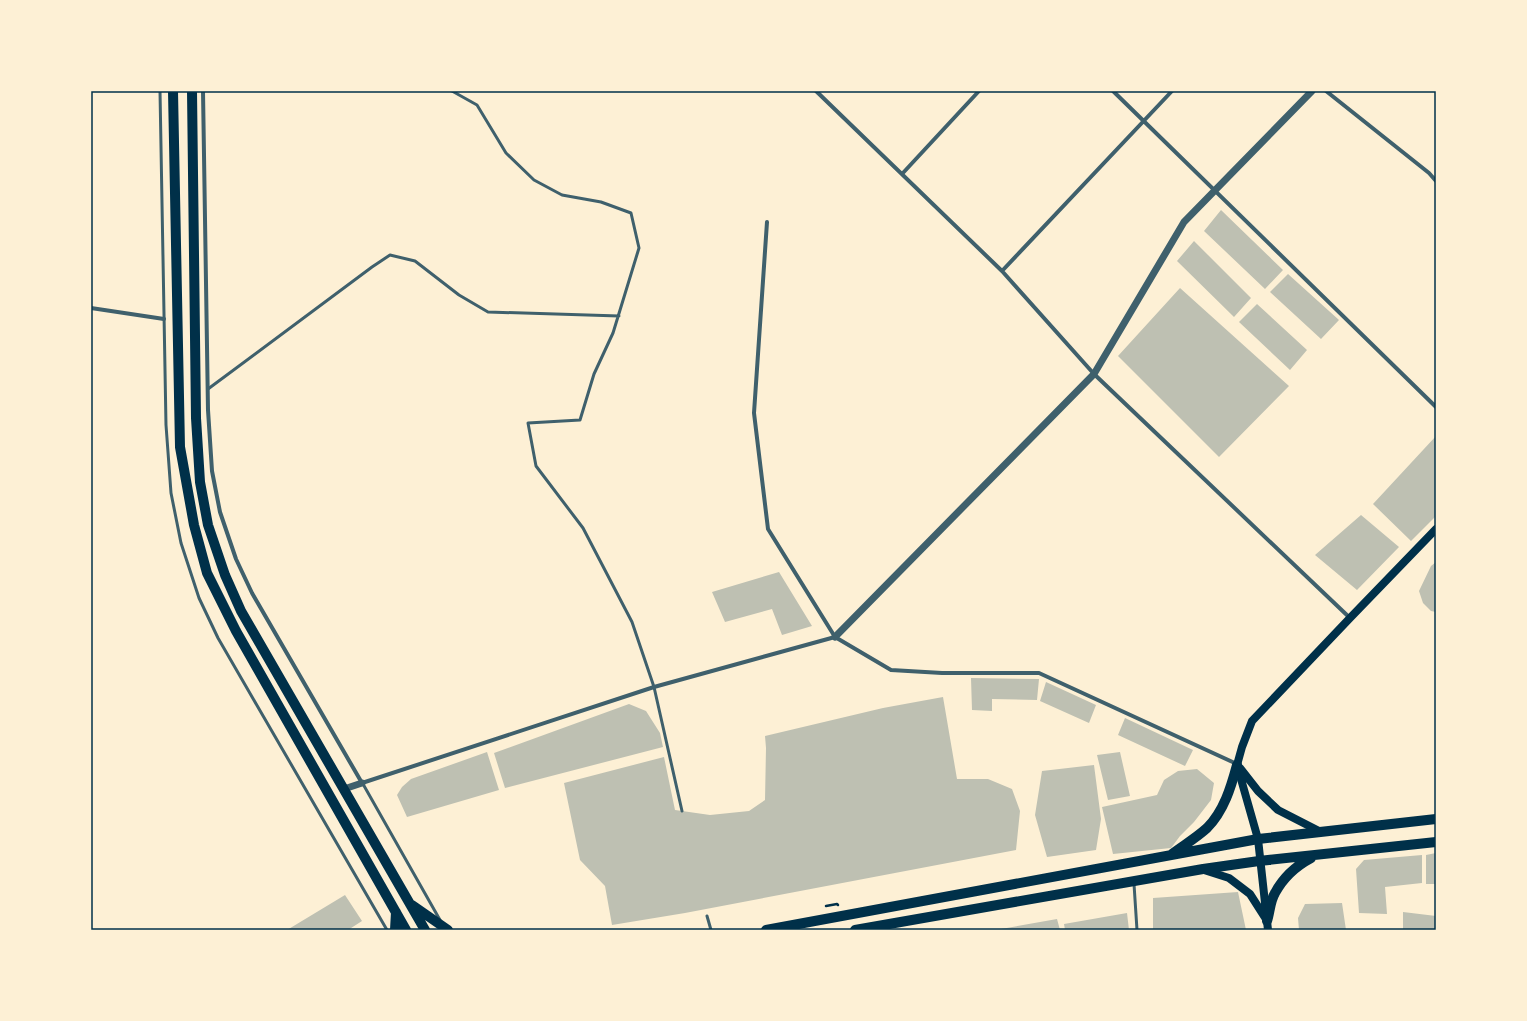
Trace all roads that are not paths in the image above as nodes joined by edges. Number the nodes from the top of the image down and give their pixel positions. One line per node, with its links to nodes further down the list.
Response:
1 (160, 91): 20 (lane)
2 (173, 91): 42 (main road)
3 (192, 91): 30 (main road)
4 (203, 91): 22 (street)
5 (452, 91): 19 (lane)
6 (816, 91): 13 (street)
7 (980, 91): 13 (street)
8 (1114, 91): 12 (street)
9 (1172, 91): 12 (street)
10 (1312, 91): 15 (street)
11 (1326, 91): 14 (street)
12 (1144, 120): 15 (street); 17 (street)
13 (902, 174): 17 (street)
14 (1436, 181)
15 (1215, 190): 21 (street); 23 (street)
16 (767, 222): 26 (street)
17 (1002, 270): 21 (street)
18 (91, 308): 20 (street)
19 (619, 316): 22 (lane); 27 (lane)
20 (164, 319): 46 (lane)
21 (1094, 374): 25 (street); 26 (street)
22 (208, 389): 29 (street)
23 (1436, 407)
24 (1436, 529): 25 (main road)
25 (1350, 618): 28 (main road)
26 (835, 637): 27 (street); 28 (street)
27 (654, 687): 29 (street); 31 (lane)
28 (1238, 765): 33 (main road); 34 (main road); 37 (main road)
29 (362, 783): 30 (street); 45 (lane)
30 (344, 788): 41 (main road)
31 (682, 811)
32 (1436, 819): 33 (main road)
33 (1321, 832): 34 (main road)
34 (1258, 839): 37 (main road); 38 (main road)
35 (1436, 842): 36 (main road)
36 (1314, 855): 38 (main road); 44 (main road)
37 (1169, 856): 51 (main road)
38 (1260, 861): 39 (main road); 44 (main road)
39 (1203, 869): 40 (main road); 44 (main road)
40 (1133, 880): 52 (main road); 53 (lane)
41 (410, 903): 45 (main road); 49 (main road)
42 (396, 912): 47 (main road); 48 (main road)
43 (707, 916): 50 (lane)
44 (1268, 925)
45 (446, 929)
46 (387, 930)
47 (395, 930)
48 (406, 930)
49 (425, 930)
50 (710, 930)
51 (766, 930)
52 (855, 930)
53 (1137, 930)

